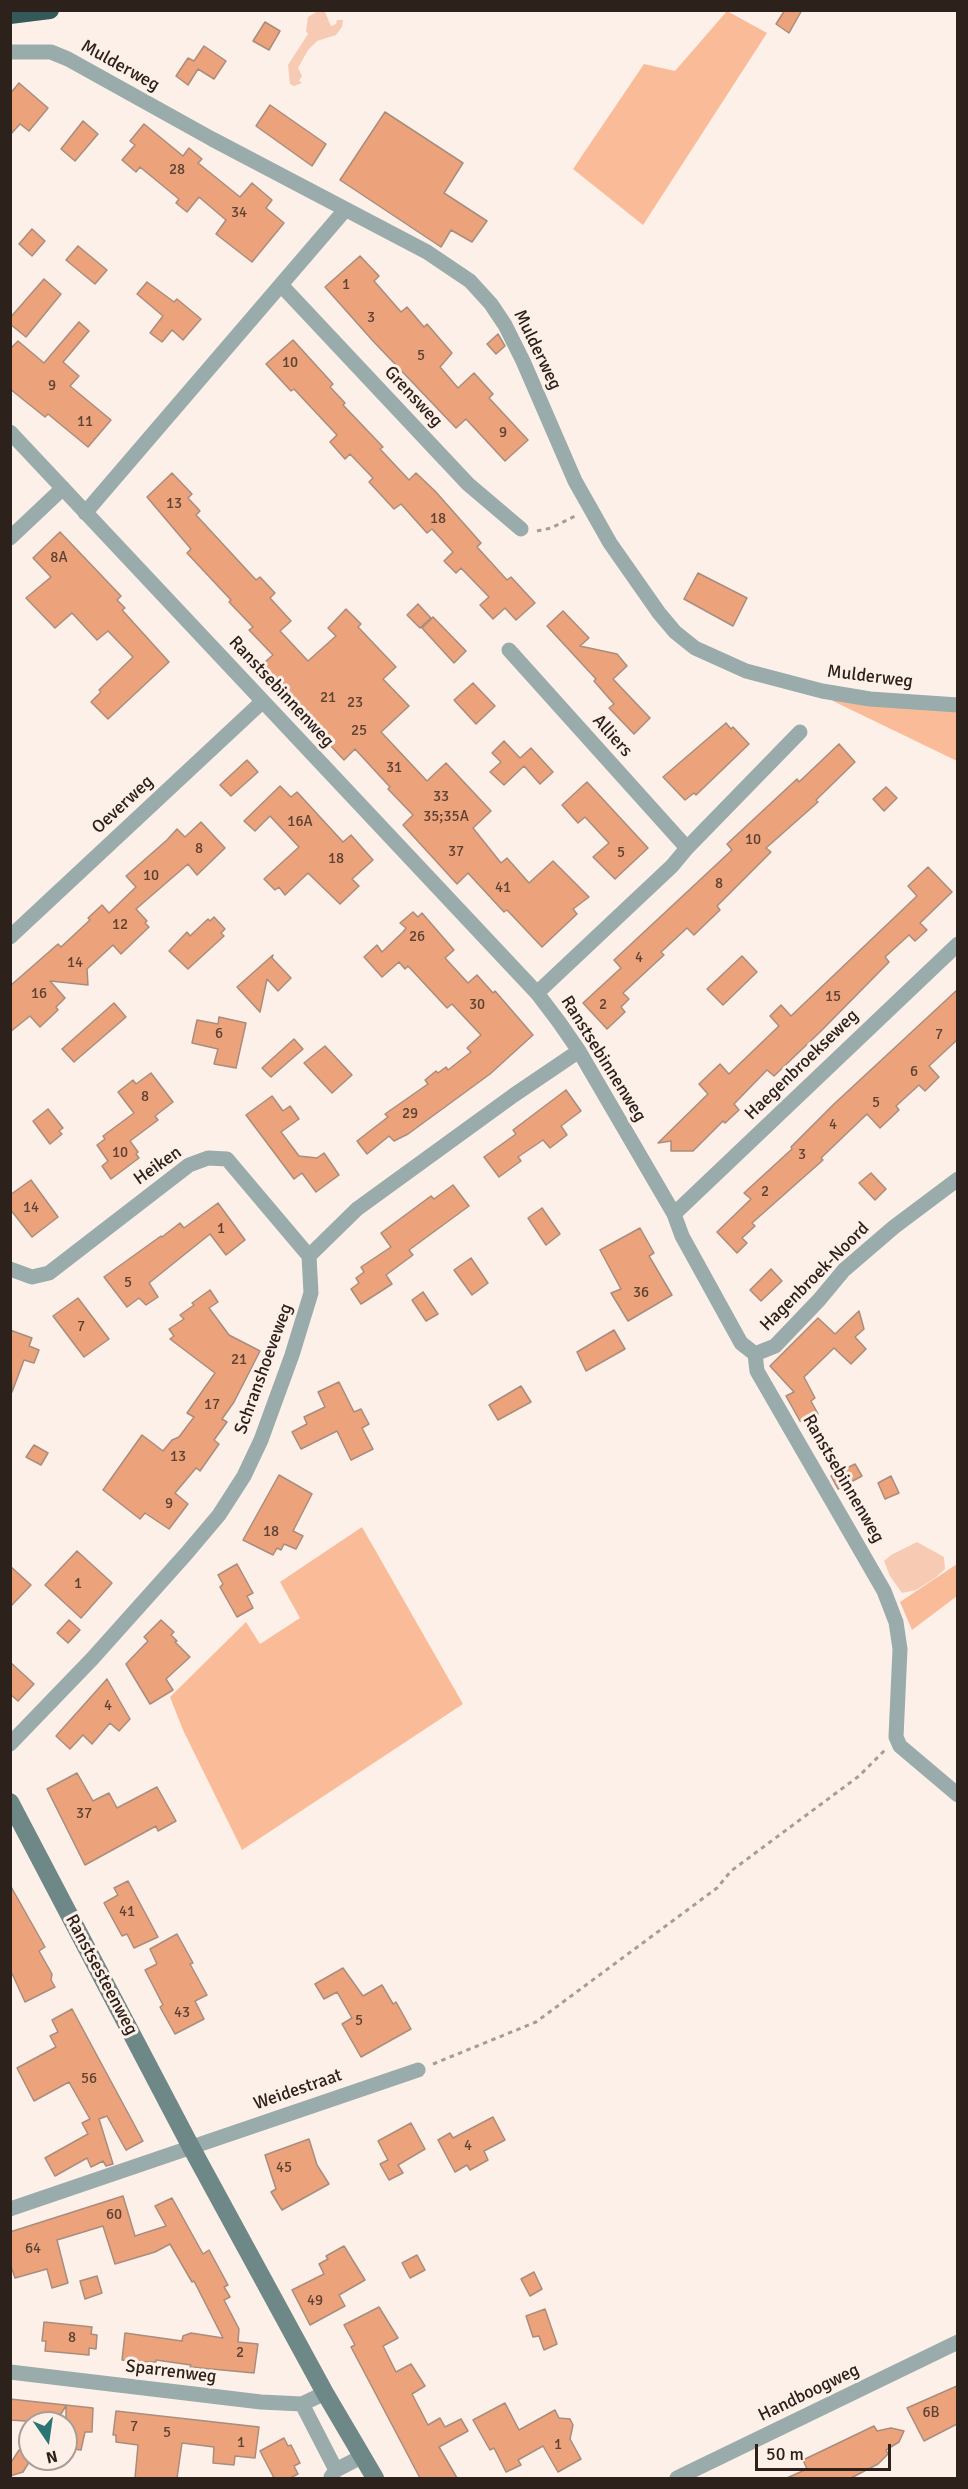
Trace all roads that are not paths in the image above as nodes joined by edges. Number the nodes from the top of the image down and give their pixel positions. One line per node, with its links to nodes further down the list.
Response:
1 (50, 10): 2 (highway)
2 (10, 15)
3 (10, 52): 4 (street, Mulderweg)
4 (345, 210): 5 (street); 13 (street, Mulderweg)
5 (282, 286): 8 (street); 9 (street, Grensweg)
6 (10, 432): 7 (street, Ranstsebinnenweg)
7 (63, 488): 8 (street, Ranstsebinnenweg); 10 (street)
8 (85, 513): 12 (street, Ranstsebinnenweg)
9 (521, 529)
10 (10, 538)
11 (509, 650): 15 (street, Alliers)
12 (263, 701): 16 (street, Oeverweg); 18 (street, Ranstsebinnenweg)
13 (957, 705)
14 (800, 732): 15 (street)
15 (687, 848): 18 (street)
16 (10, 937)
17 (957, 944): 21 (street, Haegenbroekseweg)
18 (537, 993): 19 (street, Ranstsebinnenweg)
19 (579, 1051): 21 (street, Ranstsebinnenweg); 22 (street)
20 (957, 1179): 24 (street, Hagenbroek-Noord)
21 (674, 1214): 24 (street, Ranstsebinnenweg)
22 (309, 1256): 23 (street, Heiken); 25 (street, Schranshoeveweg)
23 (10, 1269)
24 (755, 1354): 26 (street, Ranstsebinnenweg)
25 (10, 1744)
26 (957, 1795)
27 (10, 1802): 29 (street, Ranstsesteenweg)
28 (418, 2070): 29 (street, Weidestraat)
29 (191, 2147): 30 (street); 33 (street, Ranstsesteenweg)
30 (10, 2210)
31 (957, 2342): 38 (street, Handboogweg)
32 (10, 2372): 34 (street, Sparrenweg)
33 (325, 2393): 34 (street, Sparrenweg); 35 (street, Ranstsesteenweg)
34 (302, 2404): 36 (street)
35 (363, 2456): 36 (street); 37 (street, Ranstsesteenweg)
36 (333, 2474)
37 (375, 2478)
38 (676, 2478)

